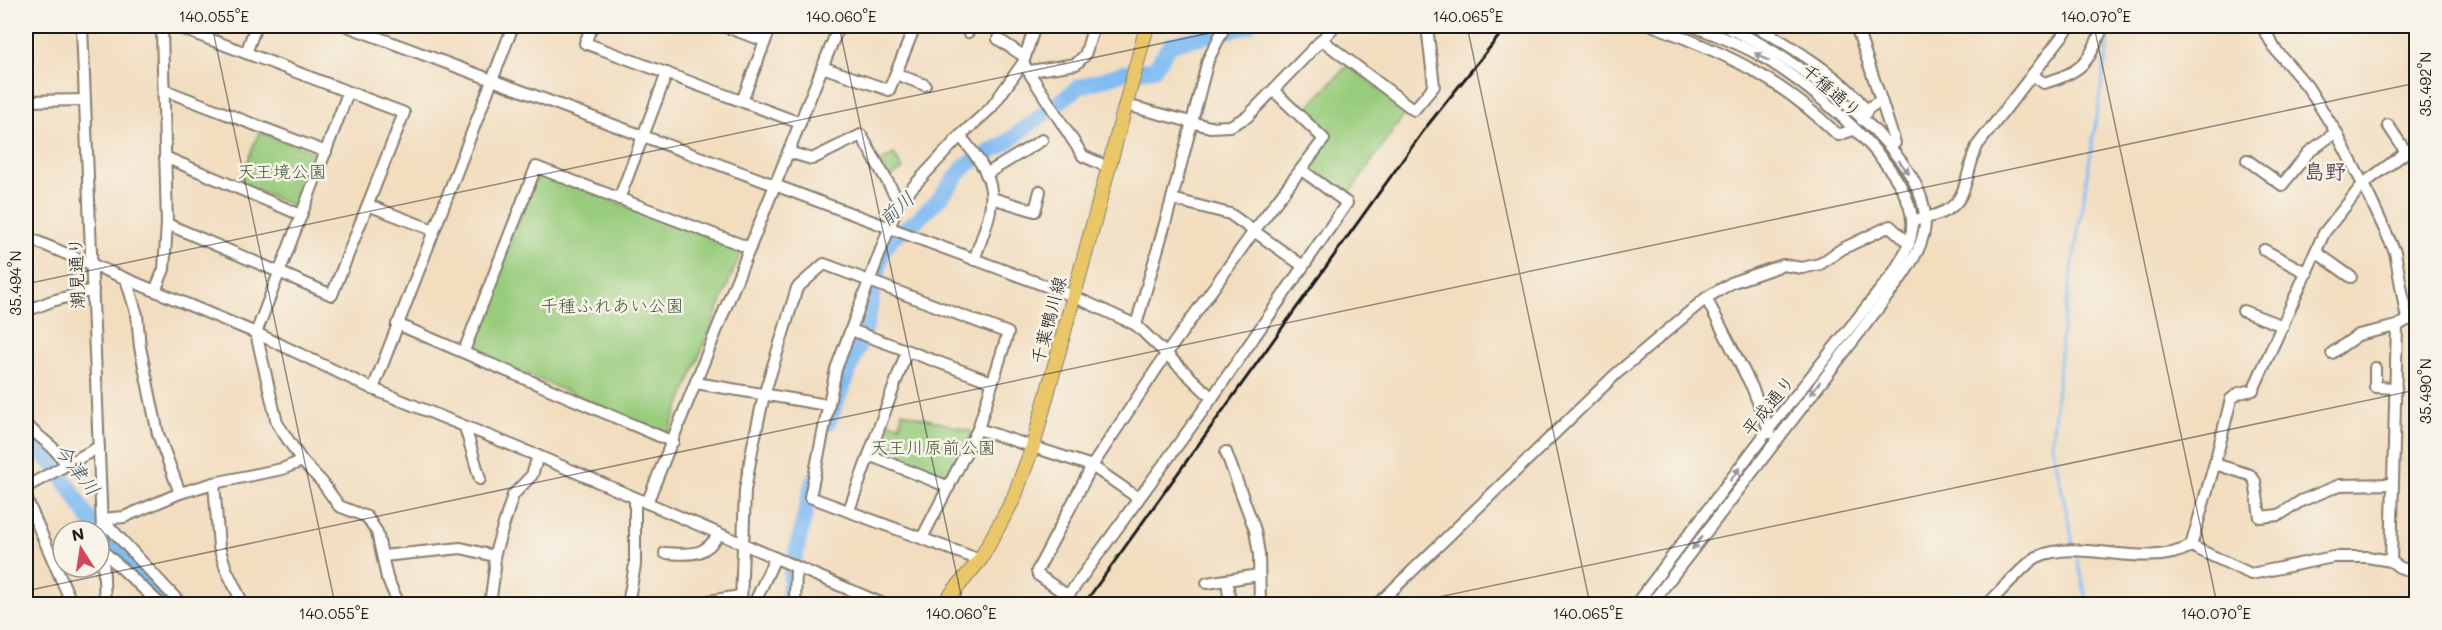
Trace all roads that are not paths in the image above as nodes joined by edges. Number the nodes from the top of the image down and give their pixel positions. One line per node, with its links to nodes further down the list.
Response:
1 (82, 26): 40 (street, 潮見通り)
2 (169, 26): 37 (street)
3 (175, 26): 29 (street)
4 (256, 26): 29 (street)
5 (347, 26): 35 (street)
6 (513, 26): 35 (street)
7 (592, 26): 32 (street)
8 (723, 26): 28 (street)
9 (771, 26): 28 (street)
10 (839, 26): 31 (street)
11 (915, 26): 33 (street)
12 (1035, 26): 30 (street)
13 (1094, 26): 30 (street)
14 (1148, 26): 44 (main road, 千葉鴨川線)
15 (1225, 26): 47 (street)
16 (1335, 26): 27 (street)
17 (1427, 26): 27 (street)
18 (1654, 26): 49 (street)
19 (1693, 26): 49 (street, 千種通り, one-way to 19)
20 (1723, 26): 45 (street, 千種通り)
21 (1754, 26): 45 (street)
22 (1856, 26): 41 (street)
23 (2070, 26): 34 (street)
24 (2103, 26): 34 (street)
25 (2262, 26): 50 (street)
26 (999, 39): 30 (street)
27 (1322, 40): 38 (street)
28 (765, 41): 43 (street)
29 (246, 53): 39 (street)
30 (1026, 64): 52 (street); 61 (street)
31 (822, 67): 33 (street); 46 (street)
32 (667, 73): 43 (street); 51 (street)
33 (896, 74): 36 (street)
34 (2032, 75): 73 (street)
35 (492, 79): 51 (street); 77 (street)
36 (924, 85)
37 (164, 90): 56 (street); 59 (street)
38 (1274, 91): 47 (street); 62 (street)
39 (348, 93): 56 (street); 71 (street)
40 (85, 100): 42 (street); 85 (street, 潮見通り)
41 (1881, 100): 45 (street); 54 (street)
42 (26, 101)
43 (742, 101): 46 (street)
44 (1126, 105): 47 (street); 61 (main road, 千葉鴨川線)
45 (1864, 115): 73 (street, 千種通り, one-way to 73)
46 (800, 123): 57 (street)
47 (1191, 123): 69 (street)
48 (2388, 125): 58 (street)
49 (1853, 130): 74 (street, 千種通り)
50 (2336, 132): 60 (street); 64 (street)
51 (643, 136): 65 (street); 68 (street)
52 (960, 136): 63 (street); 70 (street)
53 (1042, 140): 63 (street)
54 (1895, 143)
55 (2416, 145): 58 (street)
56 (326, 152): 72 (street)
57 (788, 152): 65 (street); 70 (street)
58 (2406, 152): 64 (street)
59 (165, 157): 72 (street); 75 (street)
60 (2247, 160)
61 (1108, 167): 94 (main road, 千葉鴨川線)
62 (1302, 171): 78 (street); 86 (street)
63 (986, 174): 67 (street)
64 (2363, 184): 83 (street); 98 (street)
65 (775, 186): 76 (street); 81 (street)
66 (1040, 190): 67 (street)
67 (992, 198): 84 (street)
68 (619, 199): 81 (street); 104 (street)
69 (1173, 199): 78 (street); 100 (street)
70 (898, 202): 76 (street)
71 (368, 205): 77 (street); 87 (street)
72 (301, 215): 87 (street)
73 (1925, 218): 74 (street); 121 (street, 平成通り, one-way to 121)
74 (1912, 219): 80 (street, 平成通り)
75 (167, 224): 87 (street); 93 (street)
76 (888, 228): 84 (street); 91 (street)
77 (433, 230): 99 (street)
78 (1254, 231): 86 (street); 106 (street)
79 (26, 237): 85 (street)
80 (1909, 244): 95 (street); 119 (street, 平成通り)
81 (750, 248): 110 (street)
82 (2264, 250): 88 (street)
83 (2316, 252): 88 (street); 89 (street)
84 (974, 260): 94 (street)
85 (92, 265): 90 (street); 92 (street, 潮見通り)
86 (1303, 266): 114 (street)
87 (279, 272): 103 (street)
88 (2307, 273): 101 (street)
89 (2351, 277)
90 (126, 279): 93 (street); 136 (street)
91 (870, 281): 102 (street); 109 (street); 113 (street)
92 (93, 290): 96 (street); 123 (street, 潮見通り)
93 (155, 291): 103 (street)
94 (1073, 296): 100 (street); 122 (main road, 千葉鴨川線)
95 (1706, 298): 119 (street); 177 (street)
96 (26, 311)
97 (2243, 311): 101 (street)
98 (2407, 322): 107 (street); 112 (street)
99 (397, 324): 104 (street); 111 (street)
100 (1136, 325): 106 (street)
101 (2283, 326): 129 (street)
102 (851, 330): 105 (street); 115 (street)
103 (256, 333): 111 (street); 127 (street)
104 (464, 351): 120 (street)
105 (908, 351): 109 (street); 125 (street)
106 (1167, 353): 114 (street); 130 (street)
107 (2332, 353)
108 (2375, 368): 112 (street)
109 (992, 382): 118 (street)
110 (696, 383): 113 (street); 120 (street)
111 (373, 388): 117 (street)
112 (2396, 388): 133 (street)
113 (764, 395): 115 (street); 146 (street)
114 (1212, 398): 139 (street)
115 (827, 405): 141 (street)
116 (26, 425): 128 (street)
117 (465, 427): 126 (street); 131 (street)
118 (978, 429): 122 (street); 135 (street)
119 (1769, 429): 121 (street); 178 (street, 平成通り, one-way to 119)
120 (673, 442): 140 (street)
121 (1774, 442): 179 (street, 平成通り, one-way to 179)
122 (1033, 446): 130 (street); 153 (main road, 千葉鴨川線)
123 (99, 447): 128 (street); 142 (street, 潮見通り)
124 (1226, 452): 157 (street)
125 (868, 455): 135 (street); 141 (street)
126 (538, 456): 138 (street); 150 (street)
127 (302, 460): 132 (street); 149 (street)
128 (67, 464): 134 (street)
129 (2215, 464): 133 (street); 147 (street)
130 (1092, 466): 139 (street); 139 (street)
131 (480, 479)
132 (214, 483): 136 (street); 166 (street)
133 (2393, 484): 154 (street)
134 (27, 486)
135 (949, 487): 145 (street)
136 (180, 493): 142 (street)
137 (26, 498): 162 (street)
138 (635, 498): 140 (street); 169 (street)
139 (1138, 498)
140 (647, 503): 144 (street)
141 (849, 510): 145 (street)
142 (102, 519)
143 (111, 529): 165 (street)
144 (719, 534): 146 (street); 148 (street)
145 (922, 538): 153 (street)
146 (742, 543): 152 (street); 161 (street)
147 (2191, 546): 154 (street); 180 (street)
148 (665, 553)
149 (383, 556): 150 (street); 167 (street)
150 (494, 556): 168 (street)
151 (111, 558): 164 (street)
152 (775, 558): 155 (street); 171 (street)
153 (980, 560): 174 (main road, 千葉鴨川線)
154 (2391, 561): 156 (street)
155 (796, 567): 172 (street); 173 (street)
156 (2416, 573)
157 (1259, 575): 159 (street); 176 (street)
158 (104, 579): 163 (street)
159 (1227, 580): 160 (street); 175 (street)
160 (1207, 583)
161 (741, 600): 170 (street)
162 (72, 604)
163 (105, 604)
164 (160, 604)
165 (181, 604)
166 (243, 604)
167 (399, 604)
168 (490, 604)
169 (628, 604)
170 (702, 604)
171 (754, 604)
172 (795, 604)
173 (883, 604)
174 (943, 604)
175 (1230, 604)
176 (1260, 604)
177 (1378, 604)
178 (1636, 604)
179 (1651, 604)
180 (1988, 604)

